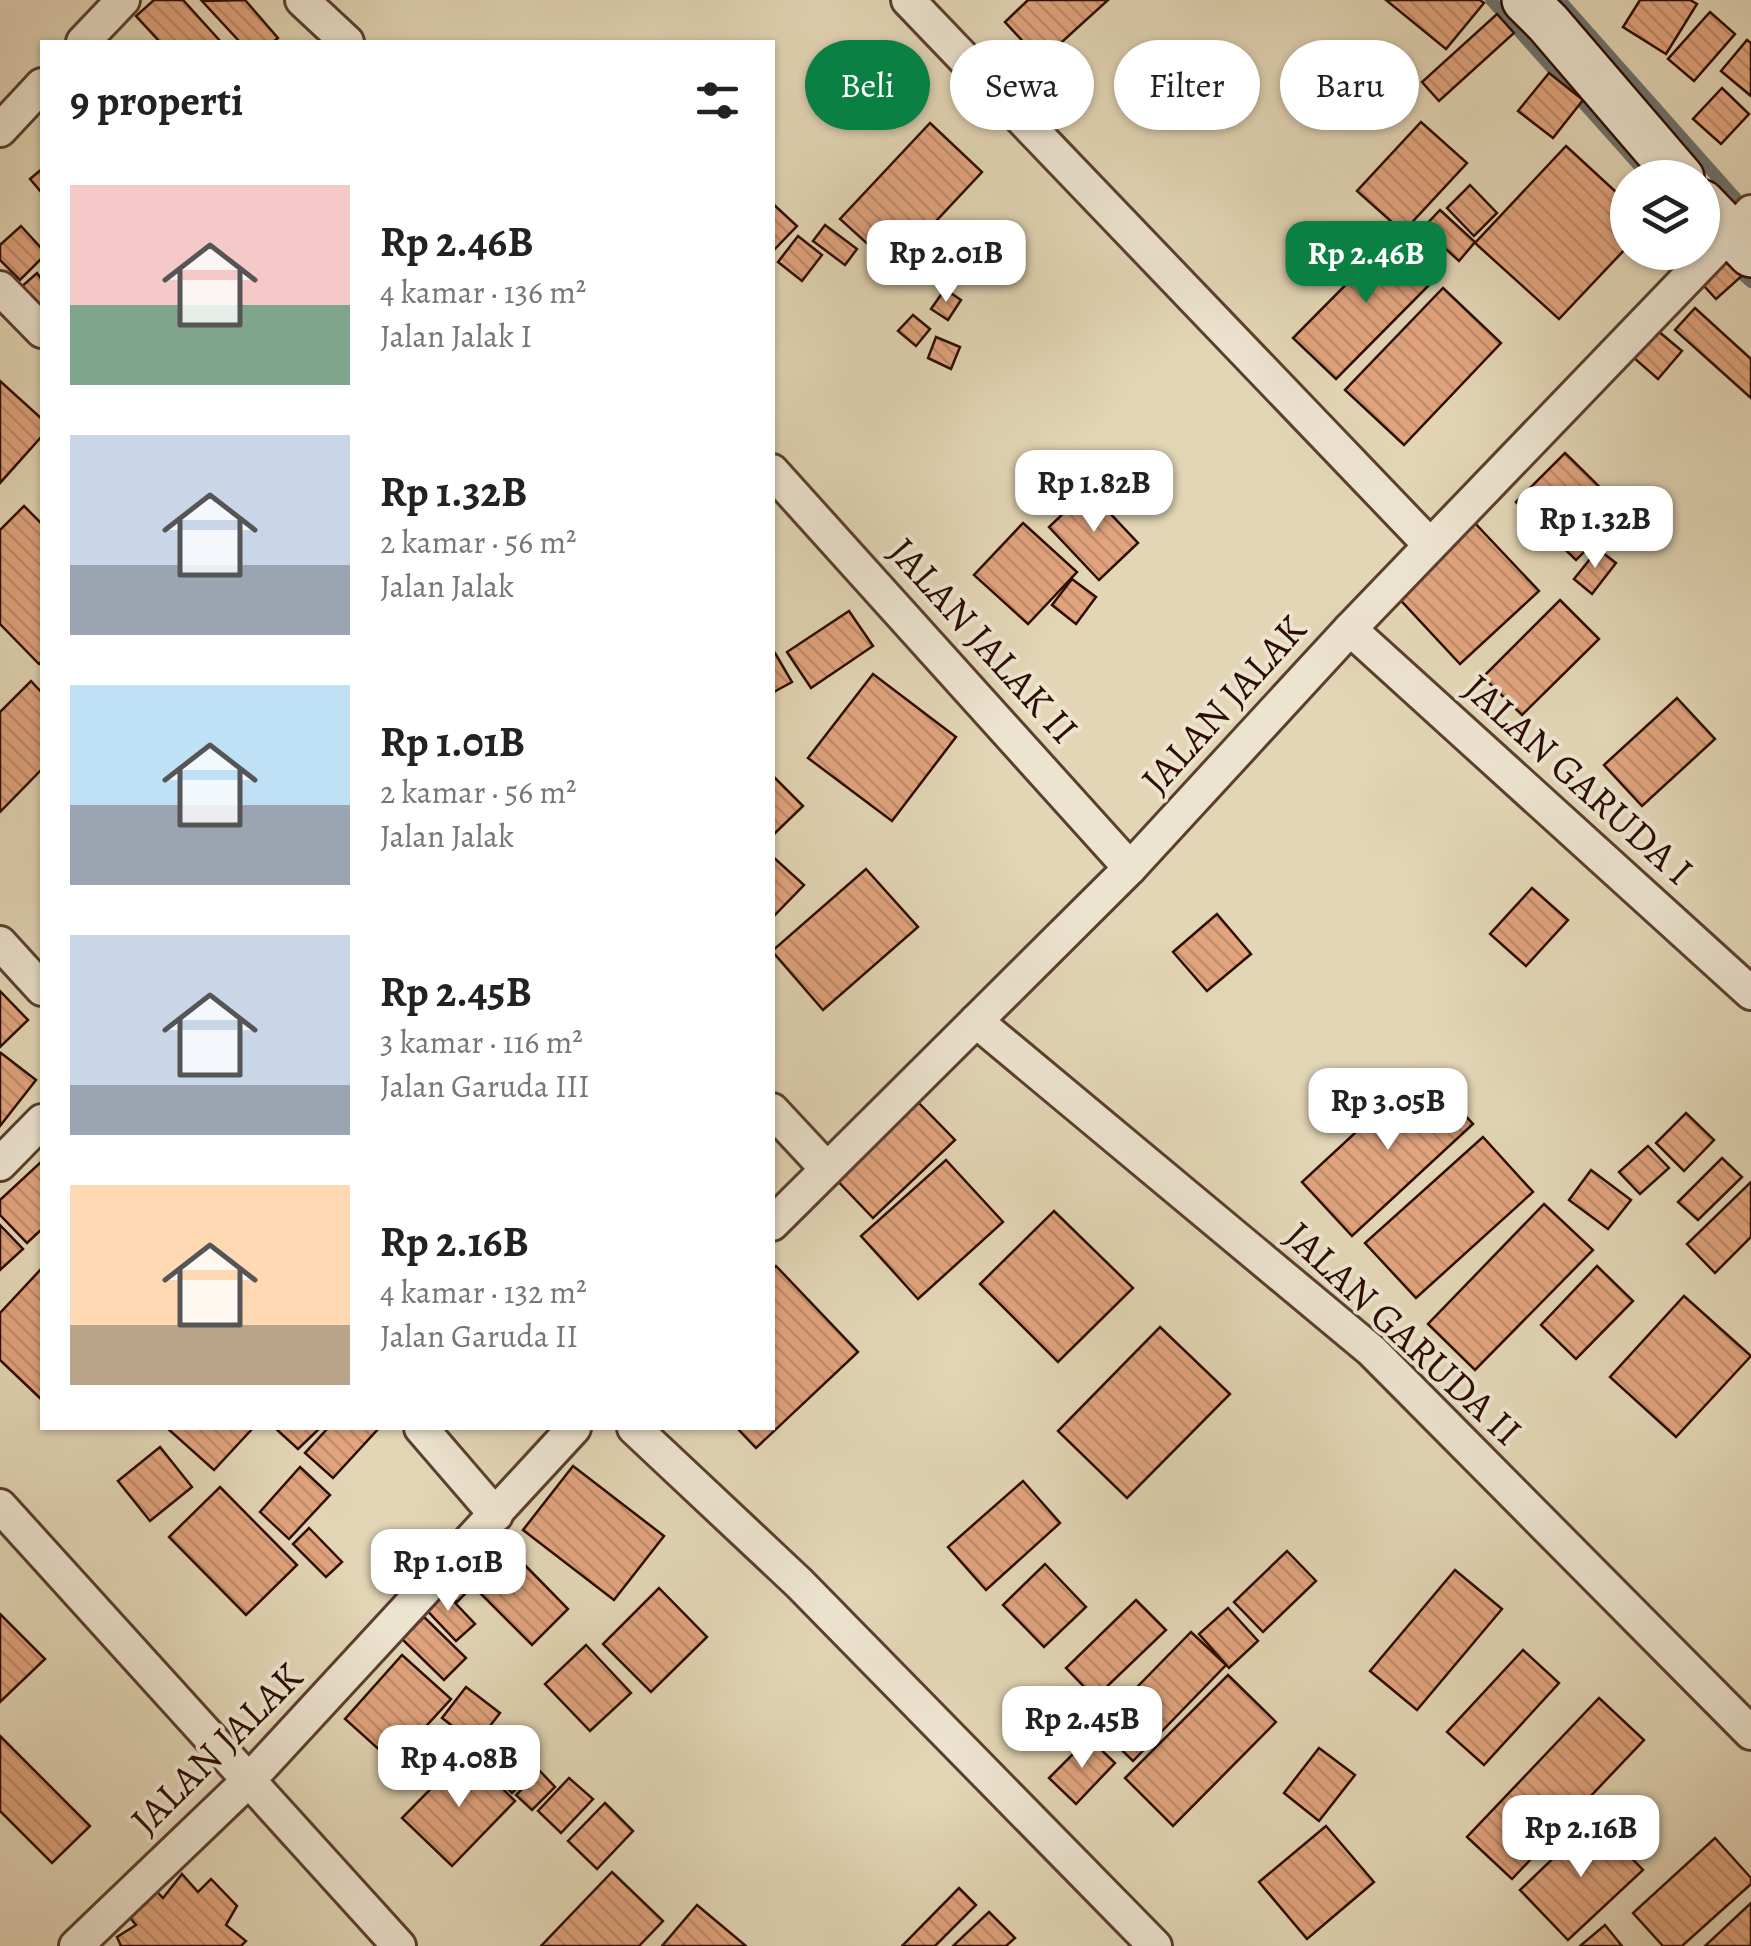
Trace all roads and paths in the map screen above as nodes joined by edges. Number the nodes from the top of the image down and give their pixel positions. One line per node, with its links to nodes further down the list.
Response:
1 (123, 0): 5 (street)
2 (302, 0): 6 (street)
3 (908, 0): 14 (street)
4 (1525, 0): 9 (main road)
5 (85, 40)
6 (344, 40)
7 (40, 87): 8 (street)
8 (0, 130)
9 (1666, 160)
10 (1734, 226): 14 (street, JALAN JALAK)
11 (0, 288): 12 (street)
12 (40, 329)
13 (775, 474): 16 (street, JALAN JALAK II)
14 (1430, 545): 15 (street, JALAN JALAK)
15 (1350, 628): 16 (street, JALAN JALAK); 19 (street, JALAN GARUDA I)
16 (1130, 868): 20 (street, JALAN JALAK)
17 (0, 943): 18 (street)
18 (40, 987)
19 (1751, 993)
20 (976, 1021): 24 (street, JALAN JALAK); 31 (street, JALAN GARUDA II)
21 (775, 1113): 24 (street)
22 (40, 1123): 23 (street)
23 (0, 1164)
24 (826, 1169): 25 (street, JALAN JALAK)
25 (775, 1221)
26 (423, 1430): 30 (street)
27 (572, 1430): 30 (street, JALAN JALAK)
28 (636, 1430): 35 (street)
29 (0, 1506): 32 (street)
30 (496, 1516): 32 (street, JALAN JALAK)
31 (1751, 1732)
32 (248, 1782): 33 (street, JALAN JALAK); 34 (street)
33 (76, 1946)
34 (399, 1946)
35 (1155, 1946)

